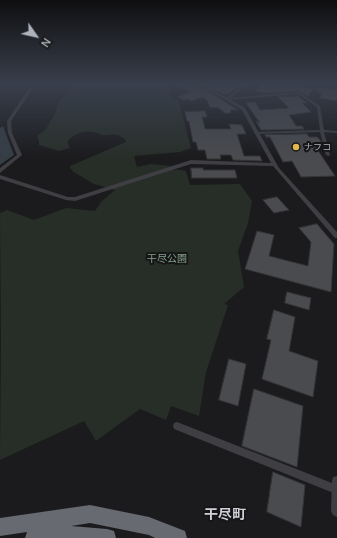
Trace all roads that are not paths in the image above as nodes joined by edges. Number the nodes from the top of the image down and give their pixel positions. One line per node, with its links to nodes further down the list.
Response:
1 (17, 109): 9 (street)
2 (244, 109): 6 (street)
3 (320, 109): 4 (street)
4 (322, 131): 5 (street); 6 (street); 7 (street)
5 (337, 132)
6 (256, 133): 8 (street)
7 (328, 155)
8 (274, 165): 10 (street); 11 (street)
9 (0, 171)
10 (0, 177)
11 (337, 236)
12 (177, 426): 14 (street)
13 (337, 481): 14 (street)
14 (336, 489): 15 (street)
15 (337, 511)
16 (0, 527): 19 (highway)
17 (34, 538): 18 (highway)
18 (107, 538)
19 (178, 538)

